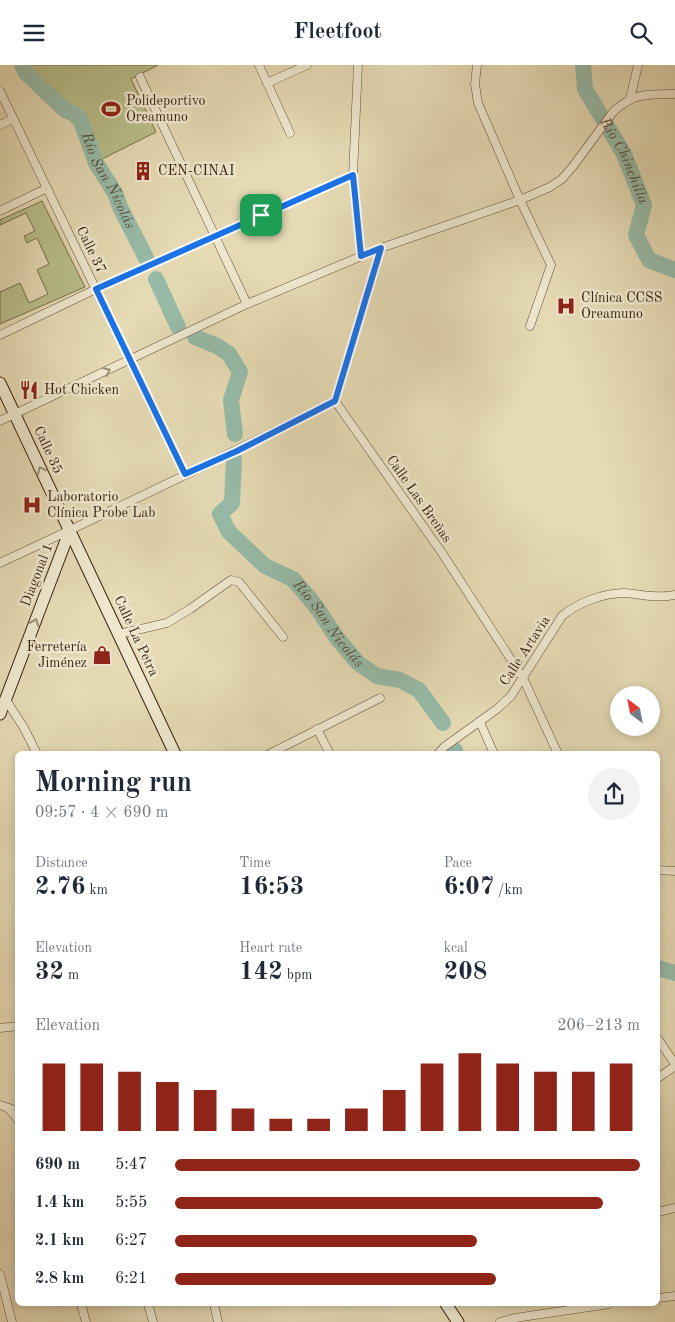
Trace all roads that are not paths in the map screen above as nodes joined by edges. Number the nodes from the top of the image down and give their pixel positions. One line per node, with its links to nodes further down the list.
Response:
1 (259, 65): 7 (street)
2 (307, 65): 7 (street)
3 (358, 65): 14 (street)
4 (477, 65): 16 (street)
5 (638, 65): 10 (street)
6 (140, 77): 18 (street)
7 (267, 83): 13 (street)
8 (0, 91): 11 (street, Calle 37)
9 (675, 94): 10 (street)
10 (630, 99): 16 (street)
11 (13, 119): 12 (street); 15 (street, Calle 37)
12 (0, 125)
13 (290, 133)
14 (353, 175): 18 (street); 20 (street)
15 (47, 189): 17 (street); 21 (street, Calle 37)
16 (520, 200): 19 (street); 23 (street)
17 (0, 211)
18 (215, 236): 21 (street); 22 (street)
19 (381, 248): 20 (street); 27 (street)
20 (361, 256): 22 (street)
21 (96, 289): 24 (street); 25 (street, Calle 37)
22 (247, 303): 25 (street)
23 (530, 326)
24 (0, 335)
25 (130, 360): 28 (street, one-way to 25); 30 (street, Calle 37)
26 (0, 383): 28 (main road, Calle 35)
27 (335, 401): 30 (street); 36 (street, Calle Las Breñas)
28 (15, 414): 29 (street); 31 (main road, Calle 35, one-way to 28)
29 (0, 421)
30 (185, 474): 31 (street)
31 (70, 530): 32 (street); 34 (main road, Calle La Petra); 39 (main road, Diagonal 1, one-way to 31)
32 (0, 563)
33 (675, 595): 36 (street, Calle Artavia)
34 (119, 634): 35 (street); 44 (main road, Calle La Petra)
35 (283, 637)
36 (523, 679): 41 (street, Calle Artavia); 49 (street, Calle Las Breñas)
37 (0, 688): 39 (main road)
38 (380, 698): 42 (street)
39 (6, 700): 40 (main road, Diagonal 1); 43 (street)
40 (0, 714)
41 (480, 722): 47 (street, Calle Artavia); 48 (street)
42 (317, 729): 45 (street); 46 (street)
43 (36, 751)
44 (174, 751)
45 (275, 751)
46 (328, 751)
47 (441, 751)
48 (493, 751)
49 (557, 751)
50 (660, 869): 51 (street)
51 (675, 871)
52 (15, 1026): 53 (street)
53 (0, 1028)
54 (660, 1042): 55 (street)
55 (675, 1065): 56 (street)
56 (660, 1076)
57 (0, 1105): 58 (street)
58 (9, 1109): 59 (street); 60 (street)
59 (15, 1110)
60 (15, 1116)
61 (675, 1208): 62 (street)
62 (660, 1212)
63 (0, 1274): 71 (street)
64 (675, 1296): 65 (street)
65 (660, 1298)
66 (82, 1306): 72 (street)
67 (149, 1306): 73 (street)
68 (214, 1306): 74 (street)
69 (447, 1306): 75 (main road)
70 (596, 1306): 76 (street)
71 (12, 1322)
72 (86, 1322)
73 (153, 1322)
74 (218, 1322)
75 (458, 1322)
76 (500, 1322)

